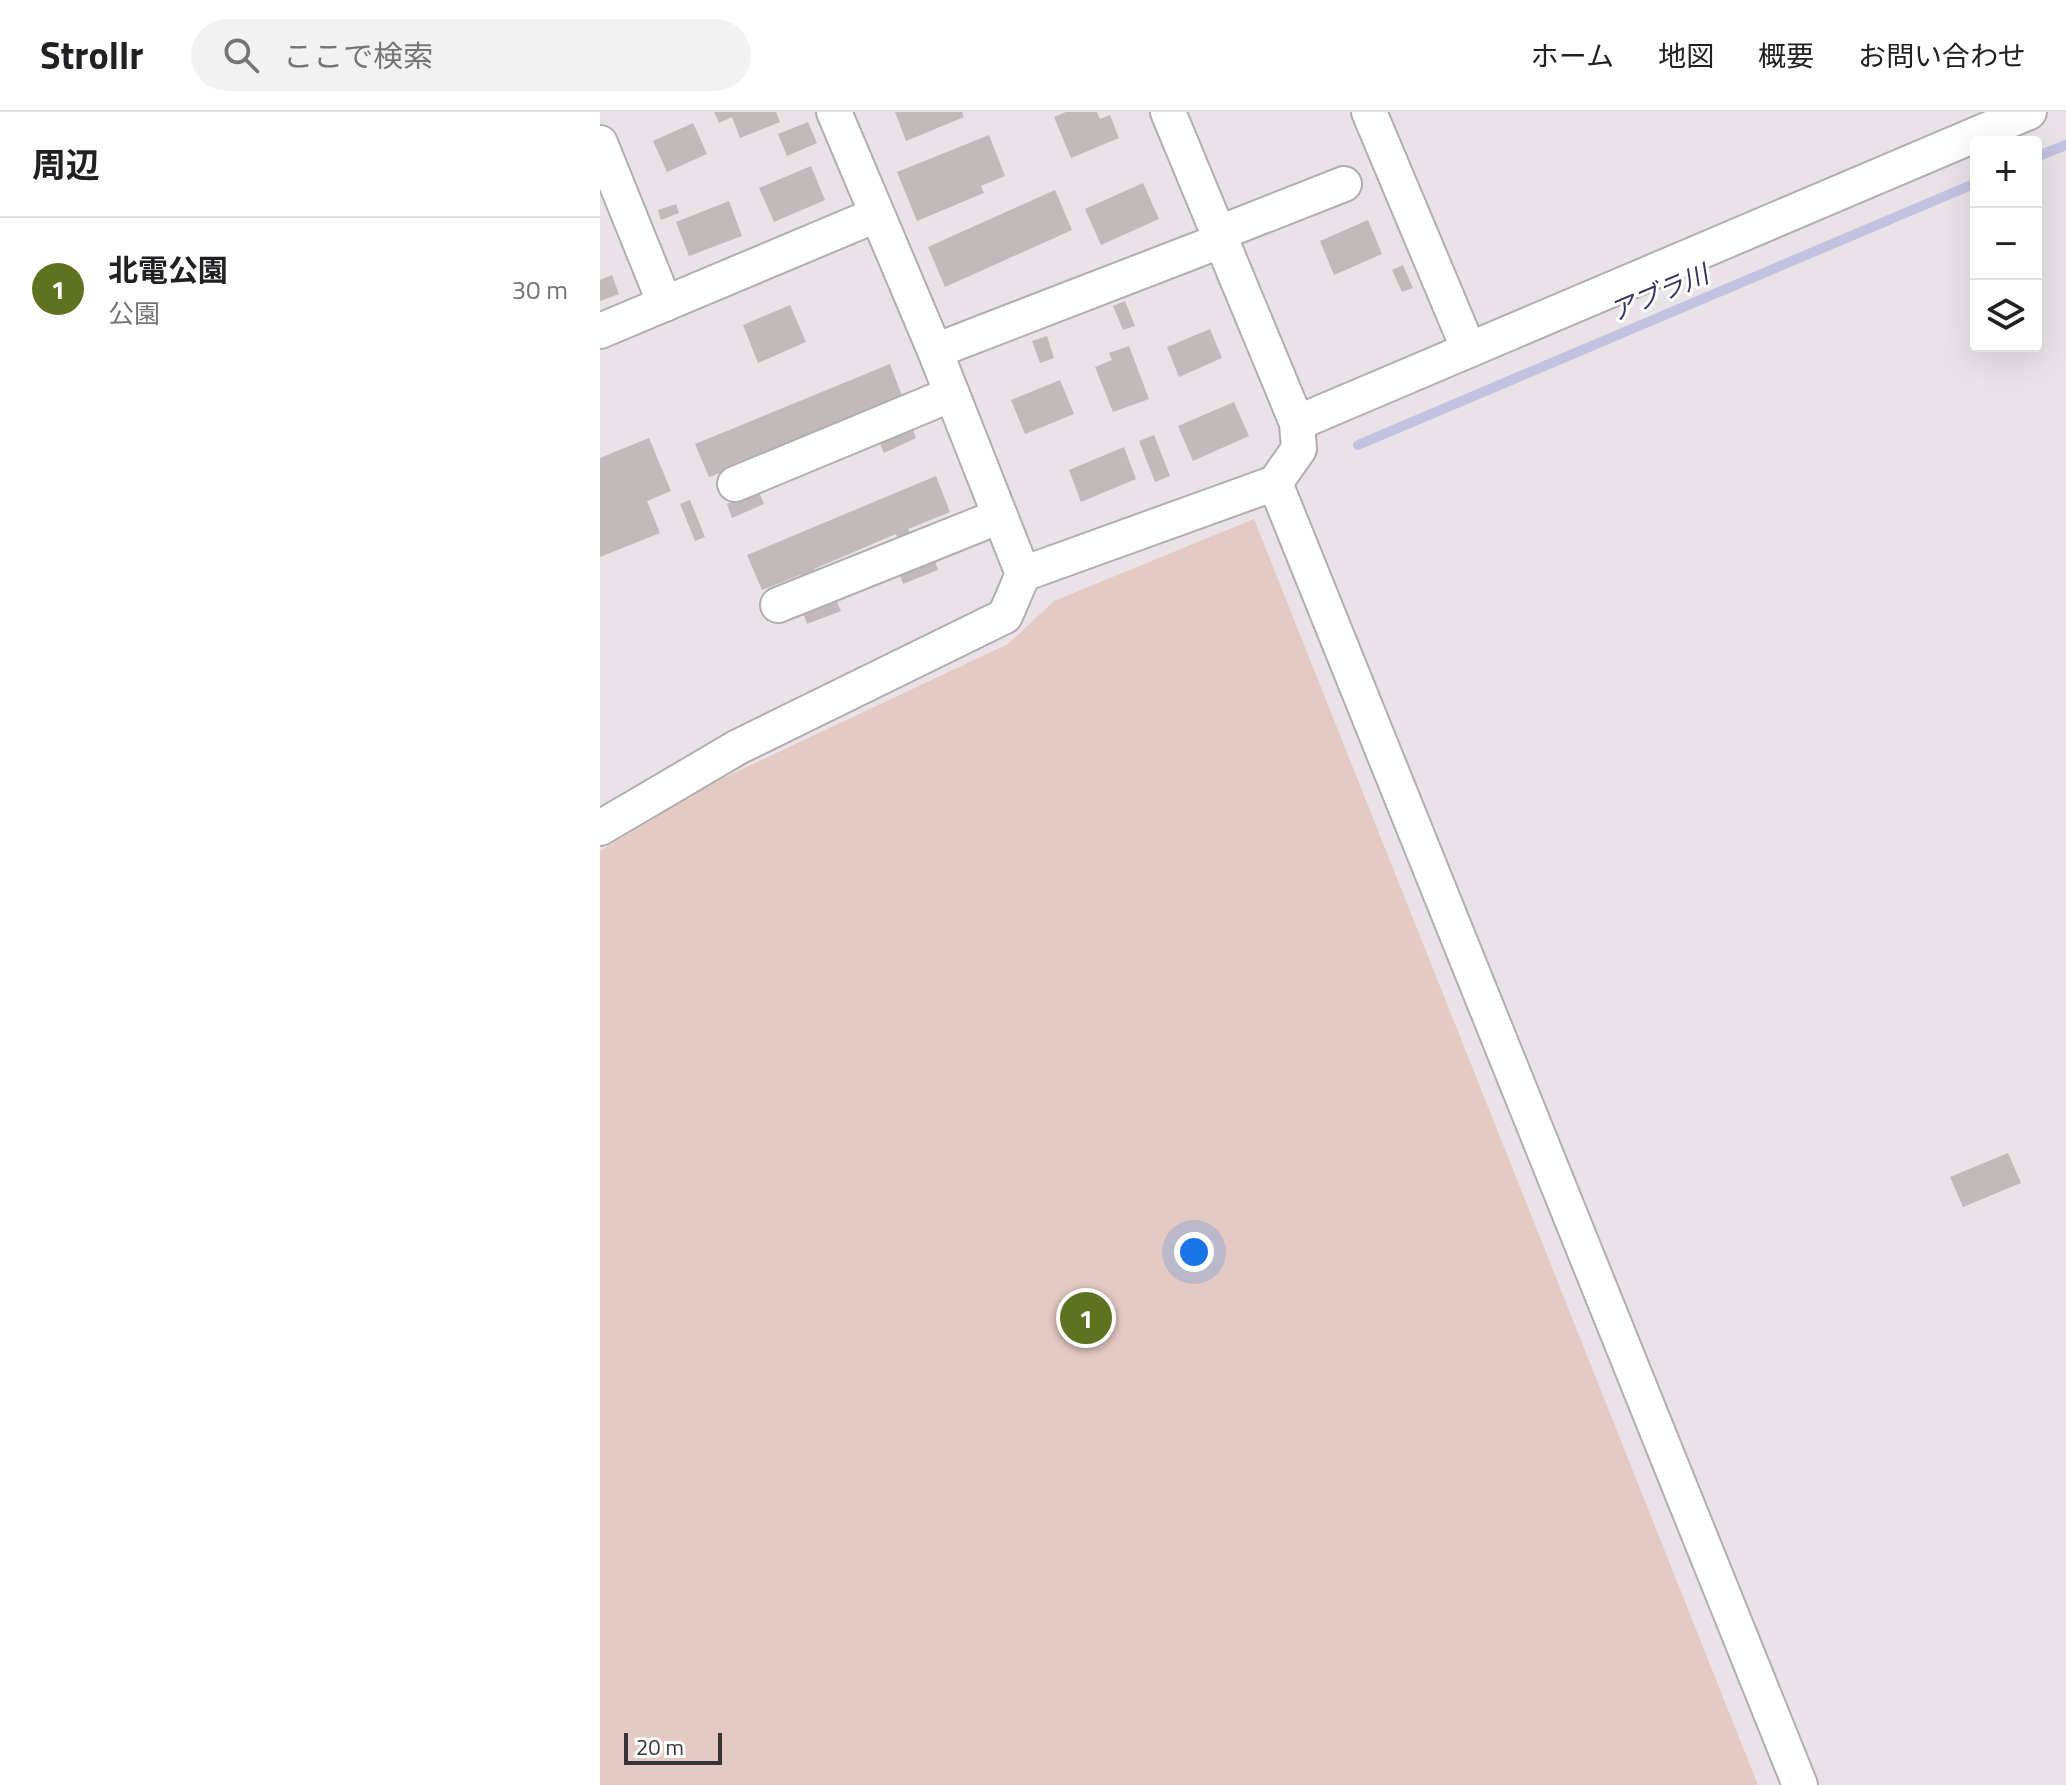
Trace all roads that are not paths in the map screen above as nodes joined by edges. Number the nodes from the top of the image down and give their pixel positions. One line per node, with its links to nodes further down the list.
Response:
1 (834, 112): 7 (street)
2 (1168, 112): 8 (street)
3 (1369, 112): 11 (street)
4 (2029, 112): 11 (street)
5 (600, 143): 9 (street)
6 (1344, 184): 8 (street)
7 (876, 215): 9 (street); 12 (street)
8 (1218, 238): 12 (street); 14 (street)
9 (665, 304): 10 (street)
10 (600, 331)
11 (1469, 350): 14 (street)
12 (935, 351): 13 (street)
13 (952, 394): 16 (street); 17 (street)
14 (1297, 423): 15 (street)
15 (1275, 483): 18 (street); 21 (street)
16 (735, 484)
17 (1000, 516): 18 (street); 19 (street)
18 (1023, 574): 20 (street)
19 (778, 605)
20 (600, 828)
21 (1800, 1785)

